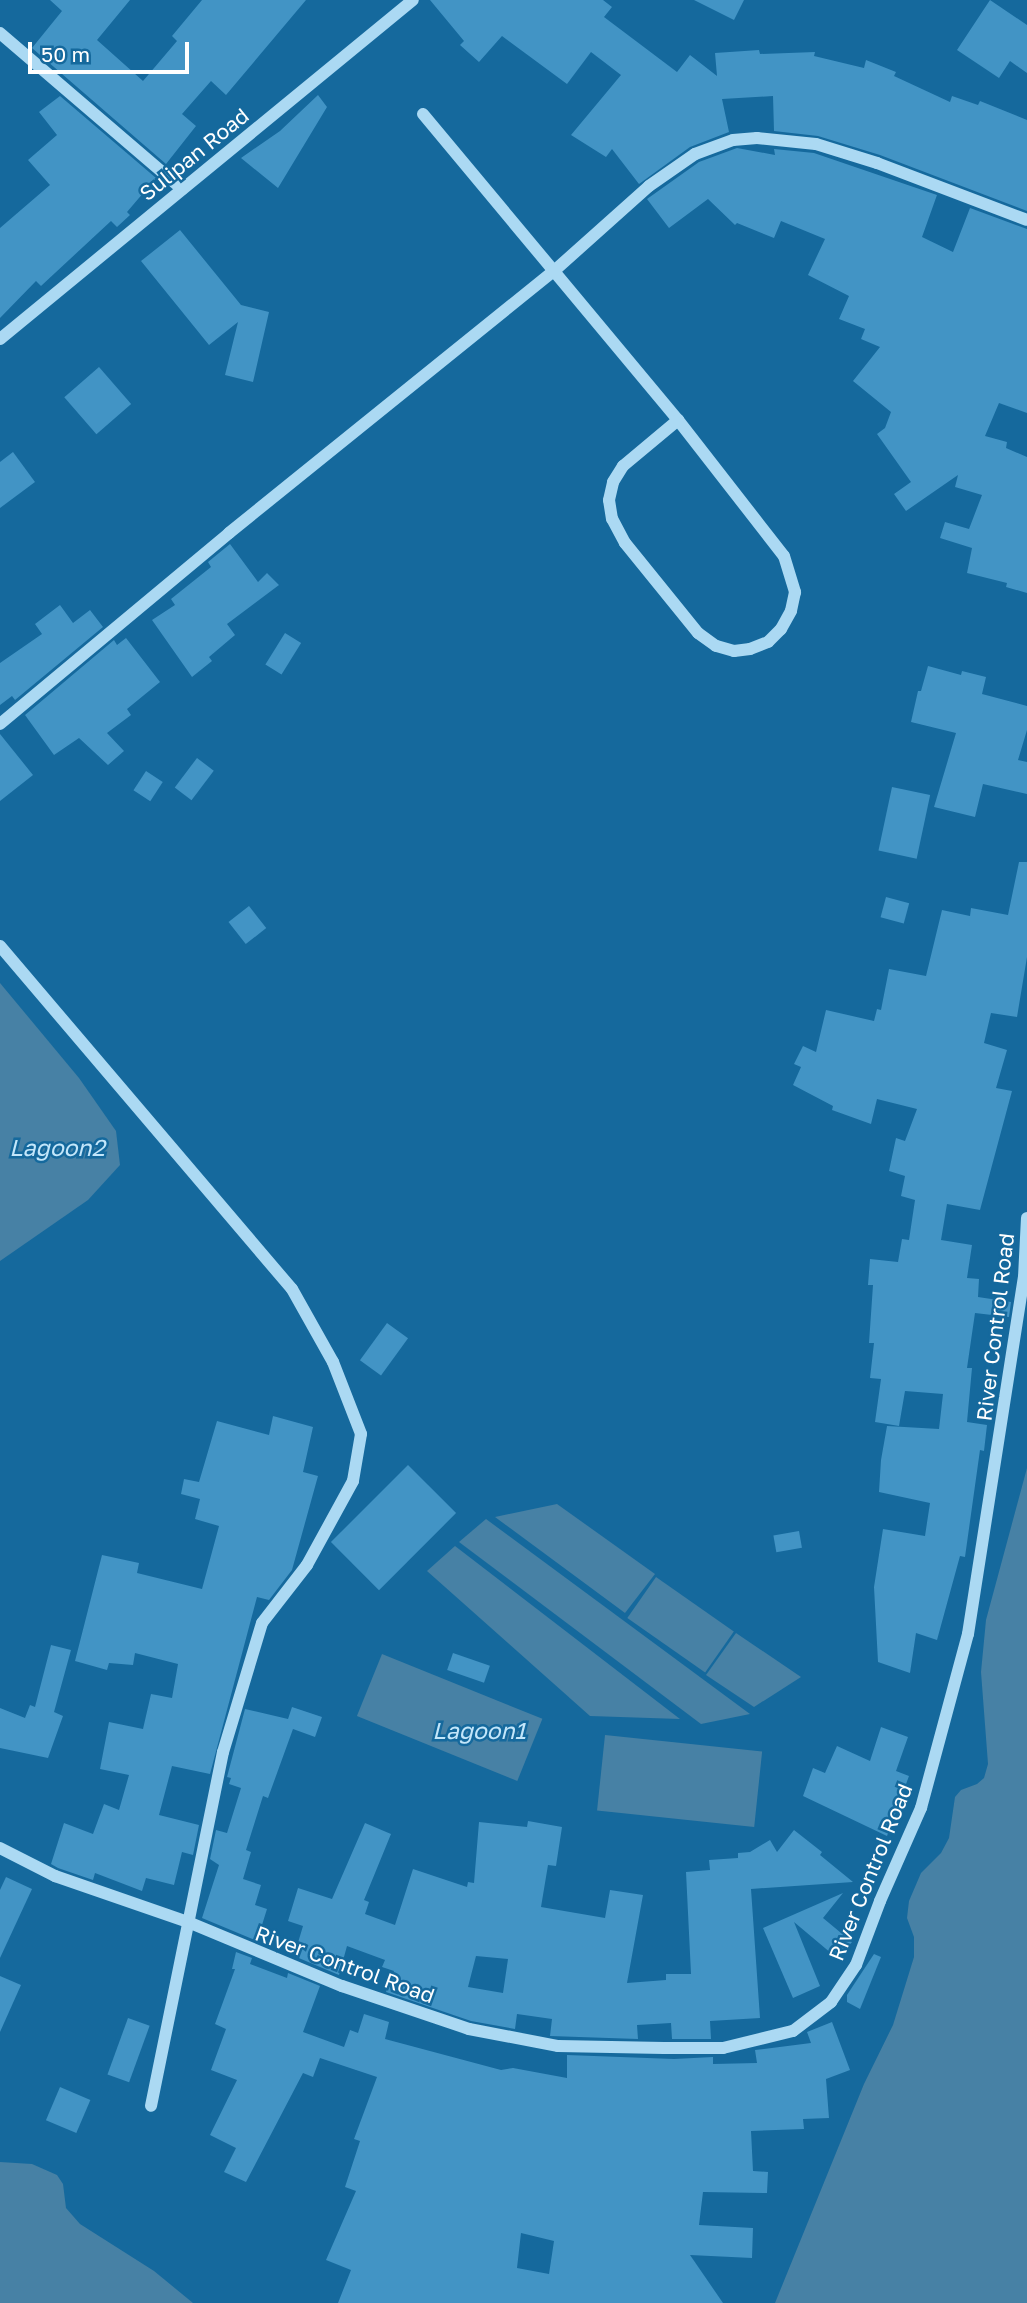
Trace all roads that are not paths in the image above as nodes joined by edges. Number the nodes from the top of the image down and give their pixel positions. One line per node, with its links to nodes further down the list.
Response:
1 (413, 0): 4 (street, Sulipan Road)
2 (3, 40): 4 (street)
3 (423, 114): 6 (street)
4 (182, 189): 7 (street, Sulipan Road)
5 (1027, 220): 6 (street)
6 (554, 271): 8 (street); 9 (street)
7 (3, 331)
8 (678, 420): 8 (street)
9 (0, 724)
10 (0, 947): 13 (street)
11 (1027, 1218): 13 (street, River Control Road)
12 (0, 1848): 13 (street, River Control Road)
13 (188, 1922): 14 (street)
14 (151, 2106)

